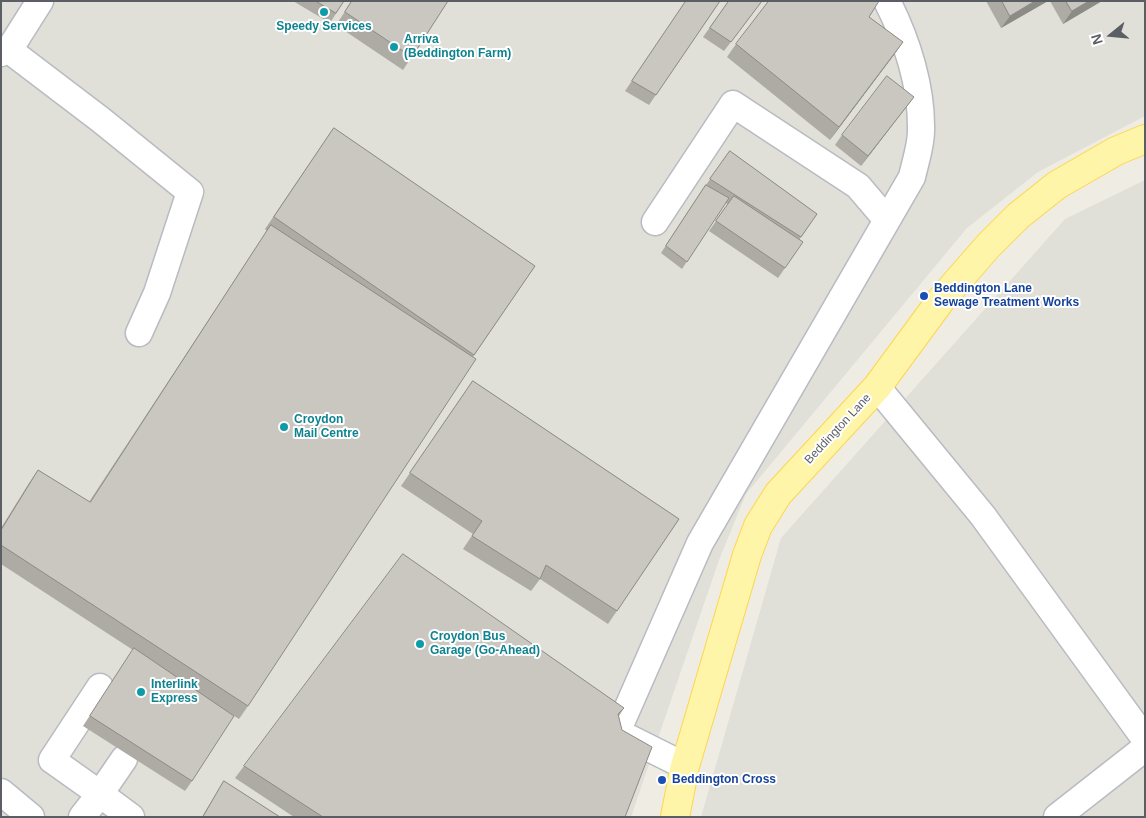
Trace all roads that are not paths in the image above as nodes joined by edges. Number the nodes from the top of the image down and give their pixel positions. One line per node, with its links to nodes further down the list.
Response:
1 (40, 1): 3 (street)
2 (887, 1): 5 (street)
3 (5, 51): 7 (street)
4 (1145, 138): 8 (main road, Beddington Lane)
5 (887, 220): 6 (street); 13 (street)
6 (656, 222)
7 (139, 333)
8 (877, 387): 10 (street); 13 (main road, Beddington Lane)
9 (100, 687): 15 (street)
10 (1145, 739)
11 (1145, 748): 16 (street)
12 (124, 759): 15 (street)
13 (685, 766): 20 (main road, Beddington Lane)
14 (1, 792): 17 (street)
15 (100, 794): 18 (street); 19 (street)
16 (1063, 815)
17 (31, 817)
18 (82, 817)
19 (132, 817)
20 (675, 817)

